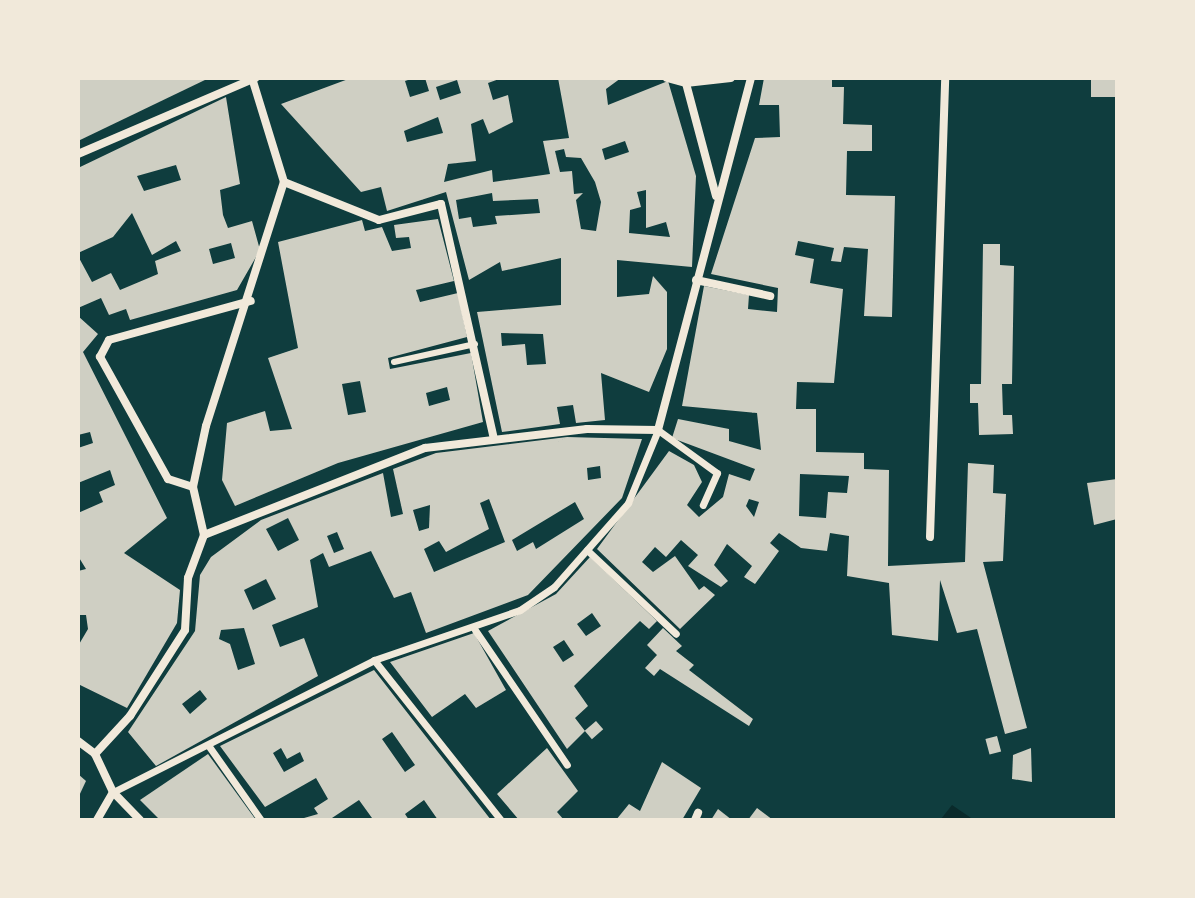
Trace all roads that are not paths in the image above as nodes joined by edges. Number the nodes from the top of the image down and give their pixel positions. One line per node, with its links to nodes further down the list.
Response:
1 (253, 78): 7 (street); 8 (street)
2 (667, 78): 6 (street)
3 (731, 78): 6 (street)
4 (751, 78): 9 (street)
5 (945, 78): 20 (street)
6 (686, 83): 9 (street)
7 (78, 154)
8 (284, 182): 12 (street); 13 (street)
9 (717, 199): 10 (street)
10 (696, 280): 11 (street); 15 (street)
11 (770, 296)
12 (251, 301): 17 (street); 17 (street)
13 (475, 344): 14 (lane); 16 (street)
14 (394, 362)
15 (658, 430): 16 (street); 18 (street); 21 (street)
16 (494, 439): 19 (street)
17 (193, 487): 19 (street)
18 (703, 505)
19 (204, 535): 27 (street)
20 (930, 537)
21 (587, 550): 22 (street); 23 (street)
22 (475, 630): 24 (street); 28 (street)
23 (676, 634)
24 (374, 660): 26 (street); 33 (street)
25 (78, 741): 27 (street)
26 (208, 745): 29 (street); 32 (street)
27 (95, 754): 29 (street)
28 (567, 765)
29 (113, 792): 30 (street); 31 (street)
30 (97, 820)
31 (140, 820)
32 (261, 820)
33 (501, 820)

